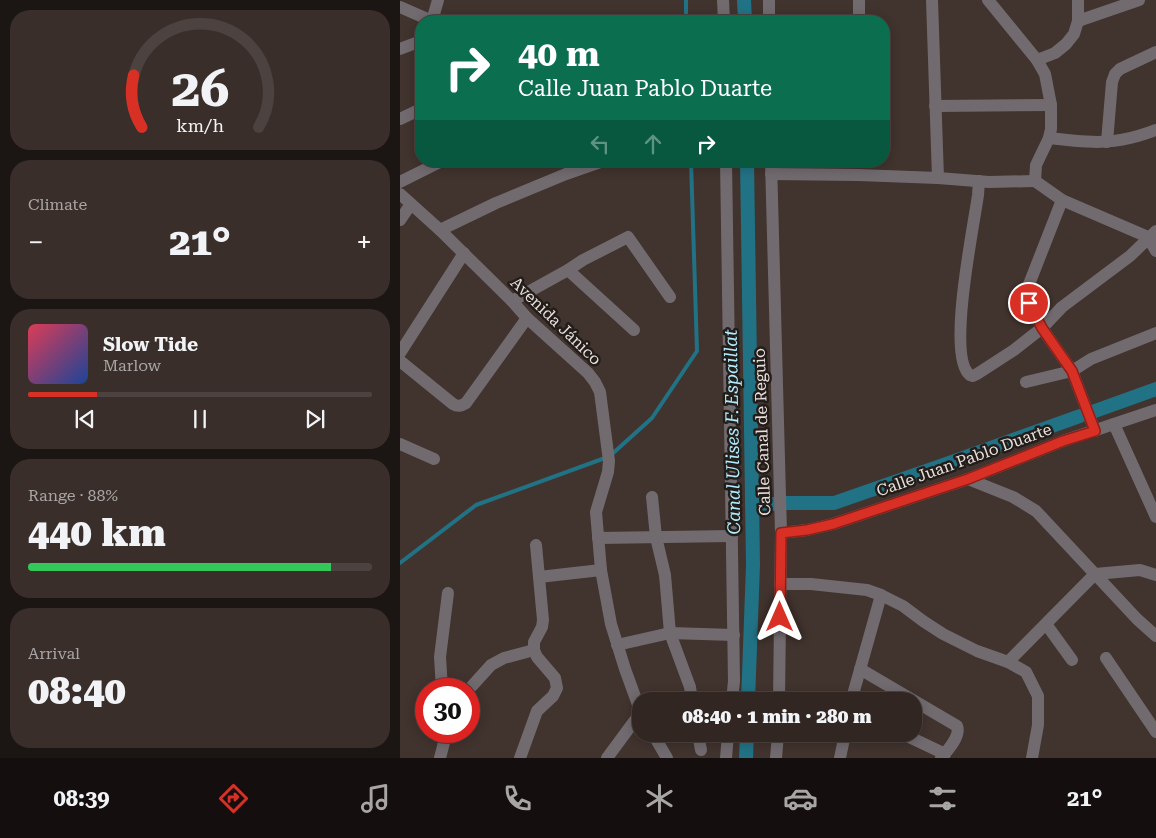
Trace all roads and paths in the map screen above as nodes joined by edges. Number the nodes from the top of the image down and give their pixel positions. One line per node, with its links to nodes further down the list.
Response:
1 (438, 0): 11 (street)
2 (723, 0): 12 (street)
3 (769, 0): 13 (street)
4 (859, 0): 14 (street)
5 (932, 0): 21 (street)
6 (988, 0): 19 (street)
7 (1078, 0): 15 (street)
8 (1138, 0): 15 (street)
9 (400, 7): 10 (street)
10 (418, 15)
11 (434, 15)
12 (724, 15)
13 (769, 15)
14 (859, 15)
15 (1078, 21): 19 (street)
16 (415, 43): 17 (street)
17 (400, 49)
18 (1156, 52): 26 (street)
19 (1037, 60): 20 (street)
20 (1051, 105): 21 (street); 25 (street)
21 (935, 106): 33 (street)
22 (415, 112): 23 (street)
23 (400, 119)
24 (1156, 130): 26 (street)
25 (1049, 138): 26 (street); 35 (street)
26 (1107, 142)
27 (430, 167): 36 (street)
28 (586, 167): 41 (street)
29 (726, 167): 65 (street, Calle Canal de Reguio)
30 (771, 167): 32 (street); 64 (street, Calle Canal de Reguio)
31 (858, 167): 32 (street)
32 (858, 175): 33 (street)
33 (938, 178): 34 (street)
34 (979, 181): 35 (street); 49 (street)
35 (1035, 181): 38 (street)
36 (400, 182)
37 (400, 194): 39 (street, Avenida Jánico)
38 (1062, 200): 42 (street); 49 (street)
39 (411, 204): 40 (street); 41 (street, Avenida Jánico)
40 (400, 220)
41 (440, 230): 44 (street, Avenida Jánico)
42 (1152, 234): 43 (street); 49 (street)
43 (1156, 251)
44 (464, 253): 47 (street, Avenida Jánico); 52 (street)
45 (568, 270): 46 (street); 47 (street); 50 (street)
46 (670, 296)
47 (512, 301): 48 (street, Avenida Jánico)
48 (527, 318): 53 (street); 67 (street, Avenida Jánico)
49 (1042, 328): 54 (street)
50 (634, 330)
51 (1156, 333): 54 (street)
52 (400, 353)
53 (400, 361)
54 (1072, 371): 55 (street); 58 (street)
55 (1026, 382)
56 (1156, 410): 57 (street, Calle Juan Pablo Duarte)
57 (1114, 424): 58 (street, Calle Juan Pablo Duarte); 63 (street)
58 (1095, 431): 61 (street, Calle Juan Pablo Duarte)
59 (400, 444): 60 (street)
60 (434, 459)
61 (968, 479): 64 (street, Calle Juan Pablo Duarte); 70 (street)
62 (652, 497): 66 (street)
63 (1156, 517)
64 (781, 533): 73 (street, Calle Canal de Reguio)
65 (732, 536): 66 (street); 78 (street, Calle Canal de Reguio)
66 (656, 537): 67 (street); 77 (street)
67 (598, 538): 69 (street, Avenida Jánico)
68 (536, 545): 72 (street)
69 (601, 570): 72 (street); 80 (street, Avenida Jánico)
70 (1095, 574): 71 (street); 76 (street); 79 (street)
71 (1156, 575)
72 (539, 577): 81 (street)
73 (780, 584): 75 (street); 91 (street, Calle Canal de Reguio)
74 (448, 593): 86 (street)
75 (881, 594): 84 (street); 85 (street)
76 (1046, 624): 83 (street); 84 (street)
77 (670, 633): 78 (street); 80 (street); 89 (street)
78 (734, 634): 90 (street, Calle Canal de Reguio)
79 (1156, 636)
80 (617, 645): 88 (street, Avenida Jánico)
81 (534, 650): 87 (street); 105 (street)
82 (1106, 658): 94 (street)
83 (1072, 660)
84 (1008, 662): 111 (street)
85 (860, 669): 92 (street); 103 (street)
86 (441, 678)
87 (479, 678)
88 (633, 692)
89 (691, 692)
90 (733, 692)
91 (779, 692)
92 (854, 692)
93 (632, 724): 106 (street)
94 (1156, 732)
95 (658, 742): 107 (street)
96 (700, 742): 102 (street)
97 (727, 742): 108 (street)
98 (777, 742): 109 (street)
99 (843, 742): 110 (street)
100 (918, 742): 103 (street)
101 (444, 743): 104 (street)
102 (701, 750)
103 (943, 756)
104 (440, 758)
105 (520, 758)
106 (607, 758)
107 (667, 758)
108 (726, 758)
109 (776, 758)
110 (840, 758)
111 (1032, 758)

